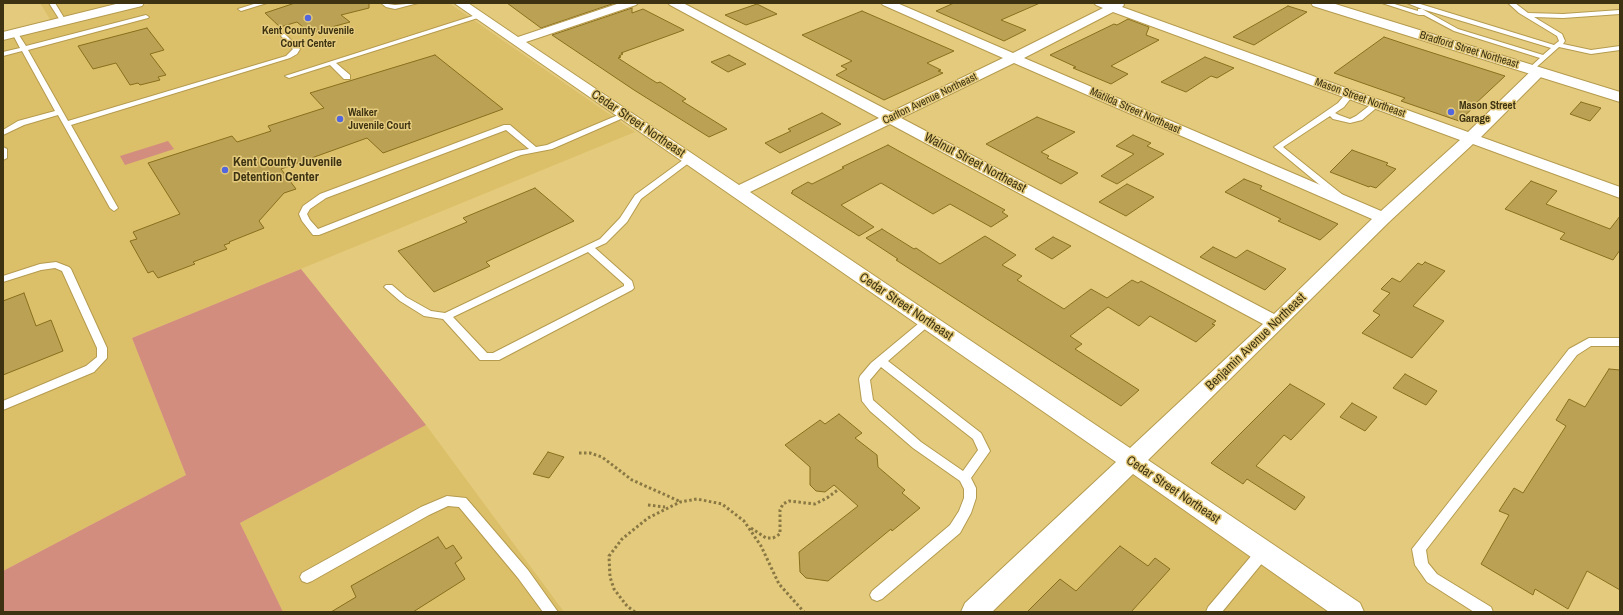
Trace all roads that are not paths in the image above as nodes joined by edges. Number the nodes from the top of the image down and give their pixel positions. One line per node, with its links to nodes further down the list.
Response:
1 (52, 3): 21 (lane)
2 (138, 3): 21 (street)
3 (264, 3): 15 (lane)
4 (384, 3): 5 (lane)
5 (415, 3)
6 (460, 3): 18 (street, Cedar Street Northeast)
7 (632, 3): 24 (street)
8 (674, 3): 40 (street, Walnut Street Northeast)
9 (887, 3): 29 (street, Matilda Street Northeast)
10 (1318, 3): 31 (street, Bradford Street Northeast)
11 (1385, 3): 20 (lane)
12 (1511, 3): 17 (lane)
13 (1411, 4): 20 (lane); 25 (lane)
14 (1111, 5): 29 (street, Carlton Avenue Northeast); 34 (street, Mason Street Northeast)
15 (241, 9)
16 (1620, 12): 17 (lane)
17 (1526, 15): 25 (lane)
18 (479, 16): 24 (street, Cedar Street Northeast); 30 (lane)
19 (146, 17): 26 (lane)
20 (1430, 17): 31 (lane)
21 (63, 21): 22 (street)
22 (9, 34): 26 (lane)
23 (283, 35): 41 (lane)
24 (517, 41): 39 (street, Cedar Street Northeast)
25 (1556, 46): 27 (lane); 31 (lane)
26 (24, 48): 28 (lane); 37 (lane)
27 (1620, 48)
28 (3, 54)
29 (1013, 58): 40 (street, Carlton Avenue Northeast); 52 (street, Matilda Street Northeast)
30 (331, 63): 32 (lane); 33 (lane)
31 (1538, 66): 35 (street, Bradford Street Northeast); 45 (street, Benjamin Avenue Northeast)
32 (289, 76)
33 (347, 77)
34 (1350, 94): 36 (street, Mason Street Northeast); 38 (lane)
35 (1620, 97)
36 (1377, 104): 38 (lane); 45 (street, Mason Street Northeast)
37 (60, 112): 41 (lane); 43 (lane)
38 (1329, 112): 52 (lane)
39 (626, 115): 47 (lane); 49 (street, Cedar Street Northeast)
40 (890, 118): 50 (street, Carlton Avenue Northeast); 60 (street, Walnut Street Northeast)
41 (66, 124): 53 (lane)
42 (3, 125): 43 (lane)
43 (12, 127): 44 (lane)
44 (3, 133)
45 (1470, 139): 51 (street, Mason Street Northeast); 54 (street, Benjamin Avenue Northeast)
46 (3, 149): 48 (lane)
47 (535, 150): 47 (lane)
48 (3, 158)
49 (690, 159): 50 (street, Cedar Street Northeast); 55 (lane)
50 (738, 192): 59 (street, Cedar Street Northeast)
51 (1620, 193)
52 (1347, 203): 54 (street, Matilda Street Northeast)
53 (114, 208)
54 (1382, 218): 60 (street, Benjamin Avenue Northeast)
55 (589, 248): 58 (lane); 58 (lane)
56 (3, 279): 63 (lane)
57 (389, 287): 58 (lane)
58 (446, 316)
59 (928, 321): 62 (lane); 64 (street, Cedar Street Northeast)
60 (1276, 323): 64 (street, Benjamin Avenue Northeast)
61 (1620, 342): 73 (lane)
62 (881, 361): 65 (lane); 65 (lane)
63 (3, 406)
64 (1130, 461): 66 (street, Cedar Street Northeast); 70 (street, Benjamin Avenue Northeast)
65 (964, 478): 68 (lane)
66 (1263, 552): 71 (lane); 72 (street, Cedar Street Northeast)
67 (307, 576): 69 (lane)
68 (877, 595)
69 (551, 612)
70 (974, 612)
71 (1213, 612)
72 (1351, 612)
73 (1486, 612)

